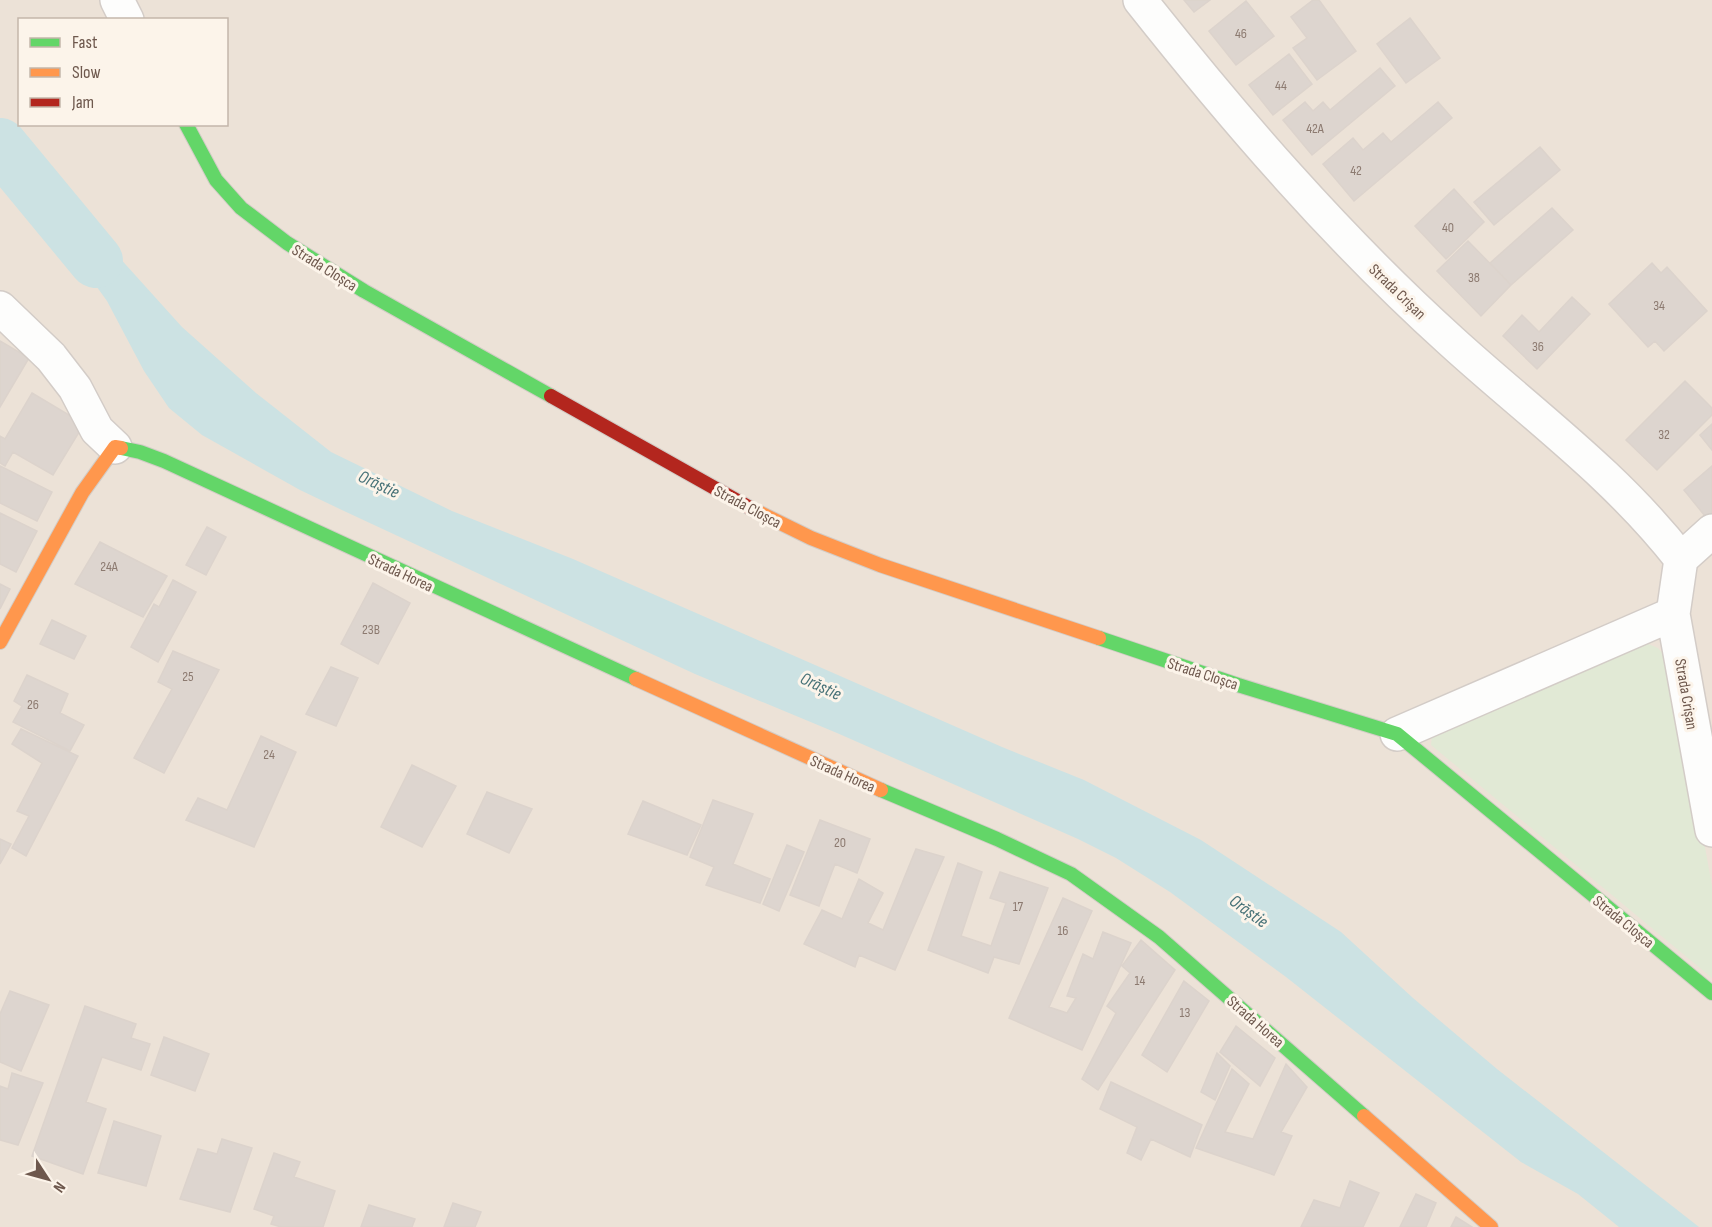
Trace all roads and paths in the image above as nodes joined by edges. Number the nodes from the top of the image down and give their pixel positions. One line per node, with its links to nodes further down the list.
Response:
1 (117, 0): 3 (street)
2 (1140, 0): 8 (street, Strada Crișan)
3 (127, 18)
4 (187, 126): 11 (street, Strada Cloșca)
5 (0, 308): 6 (street)
6 (115, 447): 10 (street); 14 (street, Strada Horea)
7 (1712, 531): 8 (street)
8 (1682, 559): 9 (street, Strada Crișan)
9 (1673, 614): 11 (street); 12 (street, Strada Crișan)
10 (0, 642)
11 (1397, 734): 13 (street, Strada Cloșca)
12 (1712, 830)
13 (1712, 993)
14 (1491, 1227)

